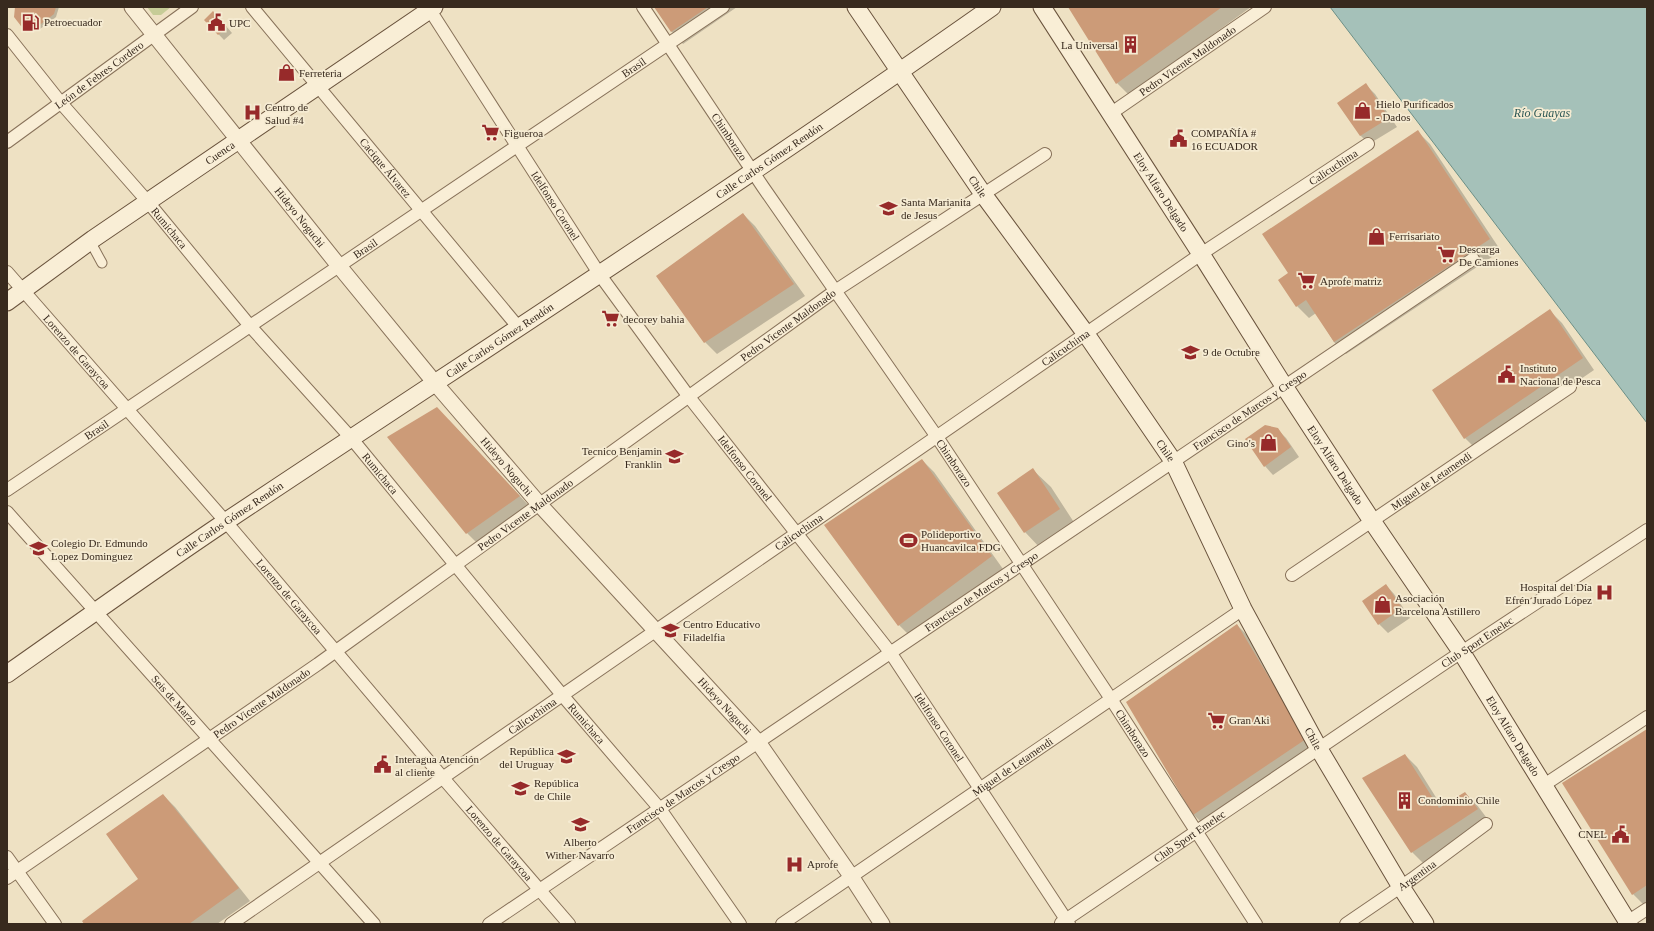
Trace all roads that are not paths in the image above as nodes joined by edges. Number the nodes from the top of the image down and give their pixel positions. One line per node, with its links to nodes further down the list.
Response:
1 (132, 7): 12 (street, Hideyo Noguchi)
2 (192, 7): 12 (street, León de Febres Cordero)
3 (252, 7): 15 (street, Cacique Álvarez)
4 (643, 7): 13 (street, Chimborazo)
5 (723, 7): 13 (street, Brasil)
6 (856, 7): 14 (main road, Chile)
7 (992, 7): 14 (main road, Calle Carlos Gómez Rendón)
8 (1042, 7): 17 (main road, Eloy Alfaro Delgado)
9 (1265, 7): 17 (street, Pedro Vicente Maldonado)
10 (431, 8): 15 (main road, Cuenca); 21 (street, Idelfonso Coronel)
11 (7, 35): 16 (street, Rumichaca)
12 (154, 35): 16 (street, León de Febres Cordero); 18 (street, Hideyo Noguchi)
13 (668, 44): 21 (street, Brasil); 23 (street, Chimborazo)
14 (900, 71): 23 (main road, Calle Carlos Gómez Rendón); 24 (main road, Chile)
15 (319, 86): 18 (main road, Cuenca); 26 (street, Cacique Álvarez)
16 (61, 103): 19 (street, León de Febres Cordero); 25 (street, Rumichaca)
17 (1110, 114): 28 (main road, Eloy Alfaro Delgado)
18 (239, 141): 25 (main road, Cuenca); 31 (street, Hideyo Noguchi)
19 (7, 142)
20 (1368, 144): 28 (street, Calicuchima)
21 (516, 146): 26 (street, Brasil); 33 (street, Idelfonso Coronel)
22 (1045, 154): 24 (street, Pedro Vicente Maldonado)
23 (752, 171): 33 (main road, Calle Carlos Gómez Rendón); 35 (street, Chimborazo)
24 (982, 194): 35 (street, Pedro Vicente Maldonado); 39 (main road, Chile)
25 (148, 202): 27 (main road, Cuenca); 37 (street, Rumichaca)
26 (420, 211): 31 (street, Brasil); 38 (street, Cacique Álvarez)
27 (90, 241): 30 (street); 34 (main road, Cuenca)
28 (1201, 254): 39 (street, Calicuchima); 41 (main road, Eloy Alfaro Delgado)
29 (1473, 259): 41 (street, Francisco de Marcos y Crespo)
30 (102, 263)
31 (339, 266): 37 (street, Brasil); 40 (street, Hideyo Noguchi)
32 (7, 272): 34 (street, Lorenzo de Garaycoa)
33 (600, 275): 38 (main road, Calle Carlos Gómez Rendón); 43 (street, Idelfonso Coronel)
34 (23, 290): 36 (main road, Cuenca); 44 (street, Lorenzo de Garaycoa)
35 (835, 291): 43 (street, Pedro Vicente Maldonado); 45 (street, Chimborazo)
36 (7, 302)
37 (250, 326): 44 (street, Brasil); 46 (street, Rumichaca)
38 (519, 328): 40 (main road, Calle Carlos Gómez Rendón)
39 (1086, 334): 45 (street, Calicuchima); 47 (main road, Chile)
40 (435, 383): 46 (main road, Calle Carlos Gómez Rendón); 49 (street, Hideyo Noguchi)
41 (1284, 386): 47 (street, Francisco de Marcos y Crespo); 51 (main road, Eloy Alfaro Delgado)
42 (1570, 387): 51 (street, Miguel de Letamendi)
43 (689, 397): 49 (street, Pedro Vicente Maldonado); 54 (street, Idelfonso Coronel)
44 (127, 409): 48 (street, Brasil); 52 (street, Lorenzo de Garaycoa)
45 (937, 437): 54 (street, Calicuchima); 55 (street, Chimborazo)
46 (352, 439): 52 (main road, Calle Carlos Gómez Rendón); 56 (street, Rumichaca)
47 (1173, 461): 55 (street, Francisco de Marcos y Crespo); 58 (main road, Chile)
48 (7, 490)
49 (540, 504): 56 (street, Pedro Vicente Maldonado); 60 (street, Hideyo Noguchi)
50 (7, 512): 59 (street, Seis de Marzo)
51 (1372, 521): 57 (street, Miguel de Letamendi); 63 (main road, Eloy Alfaro Delgado)
52 (226, 522): 59 (main road, Calle Carlos Gómez Rendón); 61 (street, Lorenzo de Garaycoa)
53 (1647, 530): 63 (street, Club Sport Emelec)
54 (796, 534): 60 (street, Calicuchima); 62 (street, Idelfonso Coronel)
55 (1021, 564): 62 (street, Francisco de Marcos y Crespo); 66 (street, Chimborazo)
56 (457, 565): 61 (street, Pedro Vicente Maldonado); 65 (street, Rumichaca)
57 (1292, 575)
58 (1243, 609): 66 (street, Miguel de Letamendi); 70 (main road, Chile)
59 (96, 612): 64 (main road, Calle Carlos Gómez Rendón); 68 (street, Seis de Marzo)
60 (657, 631): 65 (street, Calicuchima); 69 (street, Hideyo Noguchi)
61 (336, 650): 68 (street, Pedro Vicente Maldonado); 71 (street, Lorenzo de Garaycoa)
62 (890, 652): 69 (street, Francisco de Marcos y Crespo); 73 (street, Idelfonso Coronel)
63 (1462, 653): 70 (street, Club Sport Emelec); 72 (main road, Eloy Alfaro Delgado)
64 (7, 674)
65 (563, 696): 71 (street, Calicuchima); 74 (street, Rumichaca)
66 (1110, 700): 73 (street, Miguel de Letamendi); 76 (street, Chimborazo)
67 (1647, 717): 72 (street)
68 (209, 739): 78 (street, Seis de Marzo); 79 (street, Pedro Vicente Maldonado)
69 (758, 742): 74 (street, Francisco de Marcos y Crespo); 80 (street, Hideyo Noguchi)
70 (1324, 746): 76 (street, Club Sport Emelec); 82 (main road, Chile)
71 (443, 778): 78 (street, Calicuchima); 83 (street, Lorenzo de Garaycoa)
72 (1544, 785): 86 (main road, Eloy Alfaro Delgado)
73 (979, 789): 80 (street, Miguel de Letamendi); 85 (street, Idelfonso Coronel)
74 (660, 810): 83 (street, Francisco de Marcos y Crespo); 92 (street, Rumichaca)
75 (1486, 824): 82 (street, Argentina)
76 (1196, 832): 85 (street, Club Sport Emelec); 95 (street, Chimborazo)
77 (7, 857): 79 (street)
78 (320, 863): 88 (street, Calicuchima); 89 (street, Seis de Marzo)
79 (17, 871): 81 (street, Pedro Vicente Maldonado); 87 (street)
80 (851, 876): 93 (street, Miguel de Letamendi); 94 (street, Hideyo Noguchi)
81 (7, 878)
82 (1400, 887): 96 (street, Argentina); 97 (main road, Chile)
83 (539, 890): 90 (street, Francisco de Marcos y Crespo); 91 (street, Lorenzo de Garaycoa)
84 (1647, 909): 86 (street)
85 (1065, 922)
86 (1627, 923)
87 (55, 924)
88 (232, 924)
89 (374, 924)
90 (489, 924)
91 (569, 924)
92 (740, 924)
93 (782, 924)
94 (882, 924)
95 (1256, 924)
96 (1346, 924)
97 (1425, 924)

